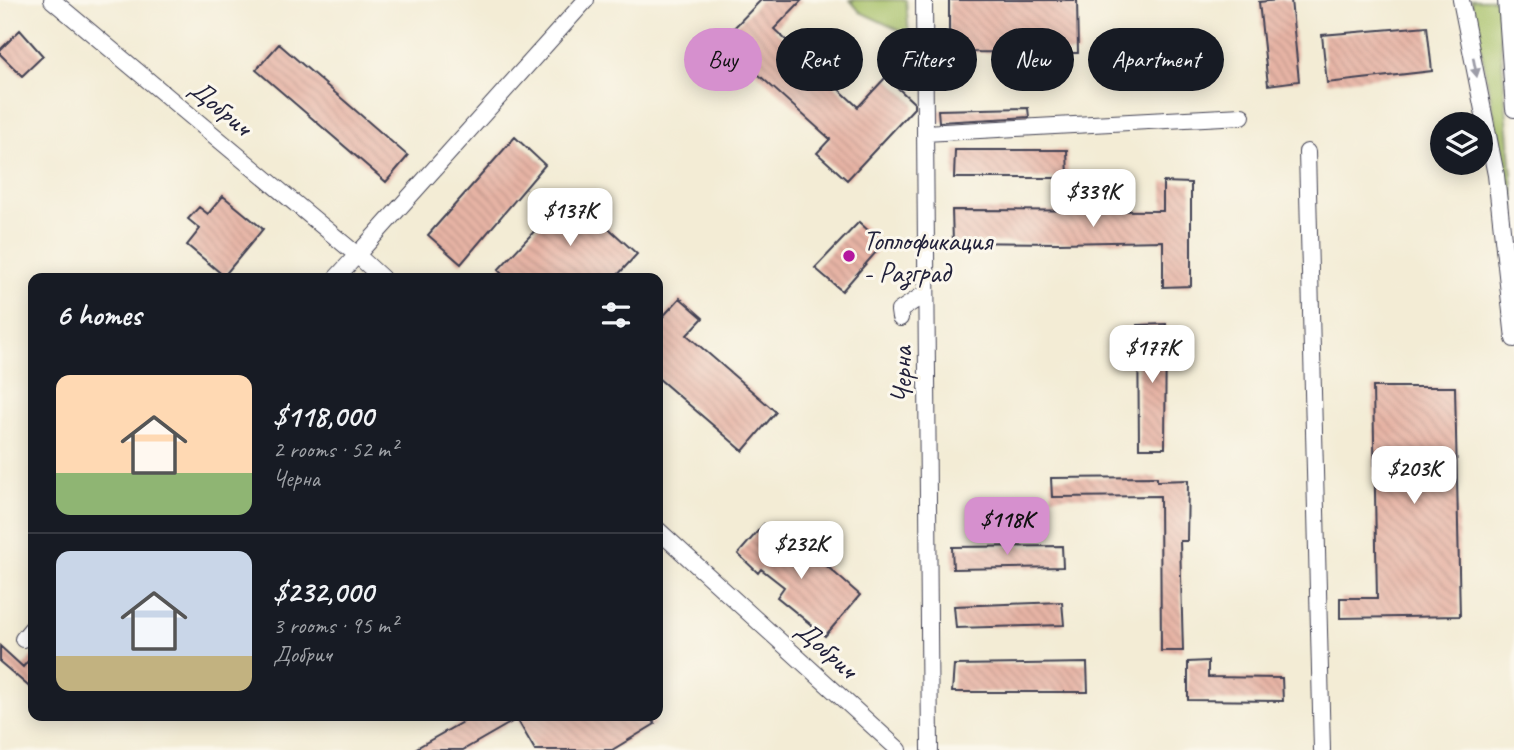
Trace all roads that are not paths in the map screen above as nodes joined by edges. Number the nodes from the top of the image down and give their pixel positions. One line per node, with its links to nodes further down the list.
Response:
1 (52, 0): 10 (street, Добрич)
2 (586, 0): 10 (street)
3 (924, 0): 8 (street, Черна)
4 (1461, 0): 15 (street, one-way to 15)
5 (1506, 0): 6 (street)
6 (1514, 108)
7 (1242, 116): 8 (street)
8 (925, 133): 13 (street, Черна)
9 (1307, 152): 19 (street)
10 (357, 255): 11 (street); 12 (street, Добрич)
11 (341, 273)
12 (377, 273)
13 (926, 293): 14 (street); 18 (street, Черна)
14 (900, 318)
15 (1514, 339)
16 (663, 535): 17 (street, Добрич)
17 (899, 750)
18 (930, 750)
19 (1322, 750)

